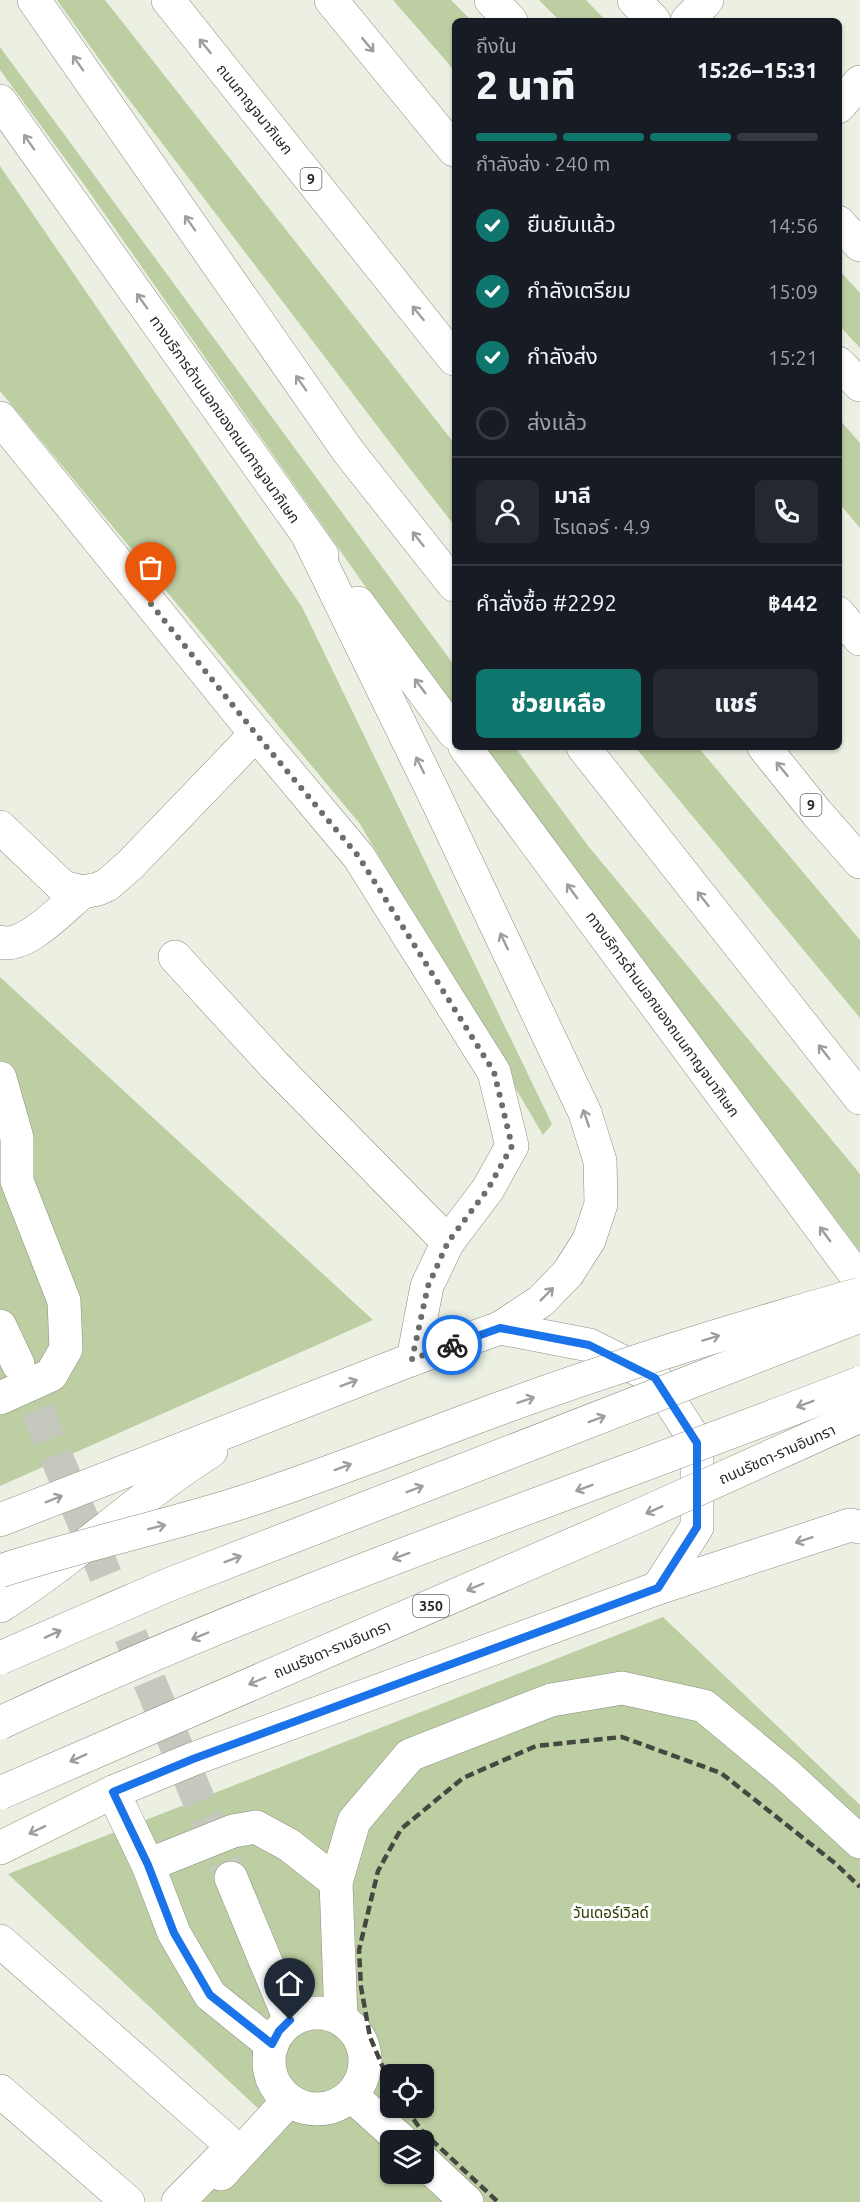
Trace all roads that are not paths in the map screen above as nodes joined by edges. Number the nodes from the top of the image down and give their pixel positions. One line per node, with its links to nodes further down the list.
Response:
1 (34, 0): 21 (main road, one-way to 1)
2 (168, 0): 16 (main road, ถนนกาญจนาภิเษก / 9, one-way to 2)
3 (331, 0): 13 (main road, one-way to 13)
4 (490, 0): 7 (main road)
5 (634, 0): 8 (main road)
6 (707, 0): 9 (main road)
7 (508, 18)
8 (651, 18)
9 (690, 18)
10 (860, 82): 12 (main road)
11 (0, 101): 20 (main road, ทางบริการด้านนอกของถนนกาญจนาภิเษก, one-way to 11)
12 (842, 102)
13 (452, 148)
14 (842, 226): 15 (main road)
15 (860, 245)
16 (452, 356)
17 (842, 367): 18 (main road)
18 (860, 385)
19 (0, 418): 25 (main road)
20 (309, 538): 24 (main road, ทางบริการด้านนอกของถนนกาญจนาภิเษก, one-way to 20); 42 (main road, one-way to 20)
21 (452, 582)
22 (842, 618): 23 (main road)
23 (860, 639)
24 (452, 730)
25 (256, 734): 31 (main road); 37 (main road)
26 (467, 750): 38 (main road, ทางบริการด้านนอกของถนนกาญจนาภิเษก, one-way to 26)
27 (585, 750): 35 (main road, one-way to 27)
28 (766, 750): 30 (main road, 9, one-way to 28)
29 (0, 827): 31 (main road)
30 (860, 862)
31 (82, 892): 32 (main road)
32 (0, 942)
33 (175, 957): 37 (main road)
34 (0, 1078): 36 (main road)
35 (860, 1098)
36 (8, 1150): 46 (main road)
37 (448, 1242): 43 (main road)
38 (860, 1281)
39 (860, 1294): 51 (main road, one-way to 39, bridge)
40 (860, 1317): 54 (main road, one-way to 40, bridge)
41 (0, 1326): 44 (main road)
42 (500, 1328): 43 (main road); 52 (main road)
43 (412, 1359): 47 (main road, one-way to 43)
44 (18, 1365)
45 (860, 1383): 55 (main road, one-way to 55, bridge)
46 (0, 1398)
47 (295, 1404): 49 (main road, one-way to 47); 53 (main road)
48 (860, 1416): 57 (main road, ถนนรัชดา-รามอินทรา / 350, one-way to 57, bridge)
49 (0, 1520)
50 (860, 1527): 52 (main road, one-way to 52)
51 (0, 1571)
52 (658, 1588): 56 (main road)
53 (0, 1606)
54 (0, 1658)
55 (0, 1723)
56 (113, 1792): 59 (main road, one-way to 59); 60 (main road)
57 (0, 1793)
58 (860, 1842): 62 (main road)
59 (0, 1848)
60 (148, 1865): 62 (main road); 65 (main road)
61 (231, 1878): 65 (main road)
62 (336, 1882): 64 (main road)
63 (0, 1941): 72 (main road)
64 (341, 2019): 65 (main road); 67 (main road)
65 (281, 2032): 68 (main road)
66 (0, 2091): 71 (main road)
67 (351, 2095): 68 (main road); 69 (main road)
68 (289, 2100): 73 (main road)
69 (389, 2130)
70 (434, 2171): 74 (main road)
71 (128, 2202)
72 (178, 2202)
73 (196, 2202)
74 (467, 2202)

